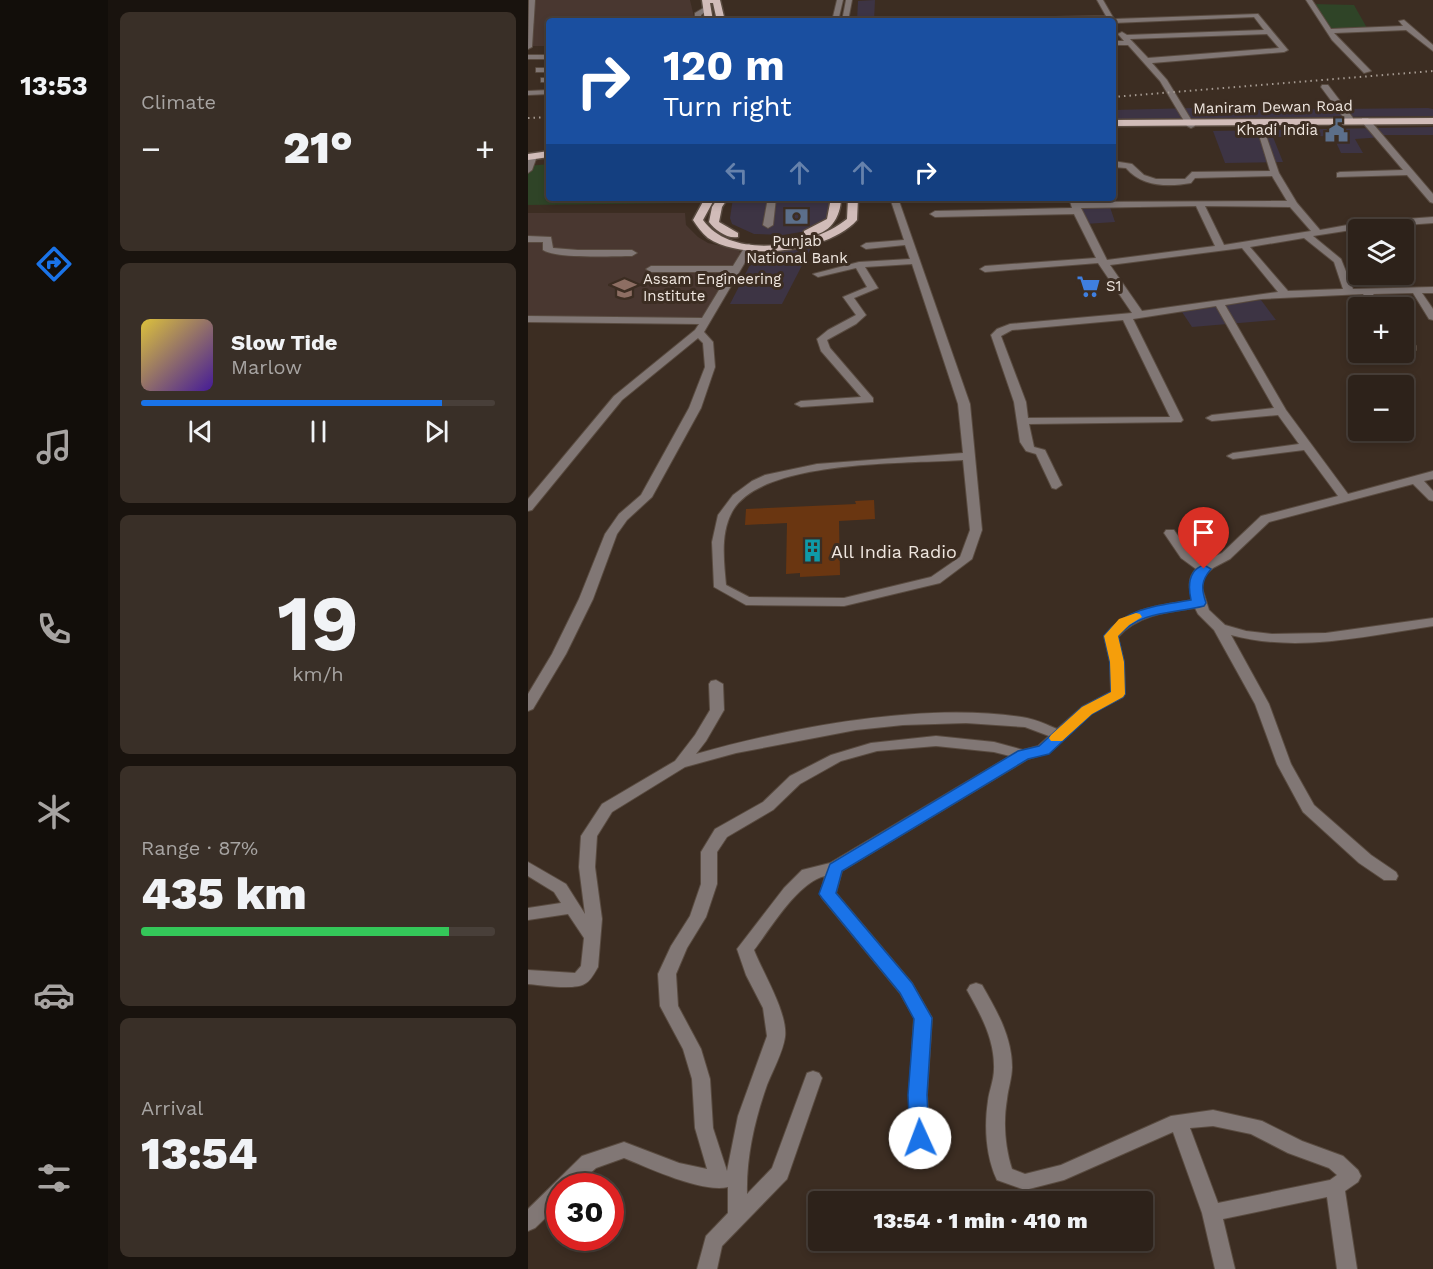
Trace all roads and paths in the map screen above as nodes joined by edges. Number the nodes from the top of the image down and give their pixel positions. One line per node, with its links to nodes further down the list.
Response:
1 (532, 0): 21 (street)
2 (840, 0): 10 (street)
3 (849, 0): 11 (street)
4 (1100, 0): 12 (street)
5 (1309, 0): 17 (street)
6 (706, 3): 7 (main road); 8 (street); 9 (main road)
7 (717, 4)
8 (698, 18)
9 (709, 18)
10 (836, 18)
11 (846, 18)
12 (1110, 18)
13 (1116, 21): 18 (street)
14 (1402, 21): 16 (street)
15 (1116, 26): 19 (street)
16 (1408, 28): 17 (street); 22 (street)
17 (1330, 31): 28 (street)
18 (1268, 32): 19 (street); 25 (street)
19 (1127, 40): 20 (street); 25 (street)
20 (1116, 42)
21 (528, 47)
22 (1433, 49)
23 (528, 57): 24 (street)
24 (546, 57)
25 (1144, 61): 36 (street)
26 (539, 70): 27 (street)
27 (546, 70)
28 (1367, 71)
29 (1325, 87): 32 (street)
30 (546, 92): 31 (street)
31 (528, 93)
32 (1350, 120): 33 (main road, Maniram Dewan Road); 36 (main road, Maniram Dewan Road)
33 (1367, 122): 34 (main road, Maniram Dewan Road); 37 (main road, Maniram Dewan Road); 43 (street)
34 (1433, 122)
35 (1116, 124): 36 (main road, Maniram Dewan Road)
36 (1190, 124): 37 (main road, Maniram Dewan Road)
37 (1258, 124): 42 (street)
38 (546, 156): 39 (main road)
39 (529, 158): 41 (street)
40 (1116, 165): 42 (street)
41 (528, 170)
42 (1275, 172): 53 (street)
43 (1409, 172): 44 (street); 45 (street)
44 (1340, 175)
45 (1433, 200)
46 (708, 201): 64 (main road)
47 (721, 201): 49 (main road)
48 (772, 201): 57 (street)
49 (836, 201)
50 (853, 201): 64 (main road)
51 (895, 201): 61 (street)
52 (1199, 203): 53 (street); 54 (street); 65 (street)
53 (1293, 204): 58 (street)
54 (1075, 205): 55 (street); 68 (street)
55 (935, 214)
56 (1433, 220): 58 (street)
57 (768, 225)
58 (1317, 232): 59 (street)
59 (1305, 234): 62 (street); 76 (street)
60 (528, 239): 66 (street)
61 (909, 242): 63 (street); 67 (street)
62 (1244, 245): 65 (street); 78 (street)
63 (866, 246)
64 (749, 248): 71 (street)
65 (1221, 248): 68 (street)
66 (632, 253)
67 (916, 261): 69 (street); 91 (street)
68 (1103, 262): 72 (street); 81 (street)
69 (859, 265): 73 (street); 86 (street)
70 (651, 268): 71 (street)
71 (738, 269): 85 (street)
72 (985, 269)
73 (818, 274)
74 (1433, 290): 75 (street)
75 (1416, 291): 77 (street); 83 (street)
76 (1349, 292): 77 (street); 78 (street)
77 (1366, 292): 79 (street)
78 (1286, 295): 80 (street)
79 (1370, 297)
80 (1219, 303): 81 (street); 87 (street)
81 (1138, 315): 82 (street)
82 (1126, 316): 89 (street); 89 (street)
83 (1433, 317)
84 (528, 319): 85 (street)
85 (702, 326): 98 (street); 105 (street)
86 (801, 405)
87 (1281, 411): 88 (street); 90 (street)
88 (1212, 418)
89 (1023, 422): 95 (street)
90 (1307, 446): 92 (street); 97 (street)
91 (968, 456): 91 (street)
92 (1233, 456)
93 (1433, 475): 94 (street)
94 (1418, 480): 96 (street); 97 (street)
95 (1056, 485)
96 (1433, 497)
97 (1345, 498): 100 (street)
98 (528, 507)
99 (1170, 533): 100 (street)
100 (1204, 569): 101 (street)
101 (1199, 603): 103 (street); 106 (street)
102 (1433, 622): 103 (street)
103 (1220, 628): 111 (street)
104 (716, 684): 108 (street)
105 (528, 706)
106 (1060, 735): 107 (street); 108 (street)
107 (1023, 755): 109 (street); 121 (street)
108 (680, 764): 114 (street)
109 (835, 868): 119 (street); 121 (street)
110 (528, 869): 112 (street)
111 (1390, 876)
112 (572, 907): 113 (street); 114 (street)
113 (528, 914)
114 (592, 938): 115 (street)
115 (528, 977)
116 (976, 990): 118 (street)
117 (813, 1078): 125 (street)
118 (1178, 1121): 122 (street); 124 (street)
119 (921, 1160)
120 (578, 1173): 121 (street)
121 (729, 1179): 125 (street)
122 (1335, 1187): 124 (street); 129 (street)
123 (546, 1205): 126 (street)
124 (1212, 1213): 128 (street)
125 (738, 1216): 127 (street)
126 (528, 1222)
127 (707, 1269)
128 (1225, 1269)
129 (1347, 1269)

